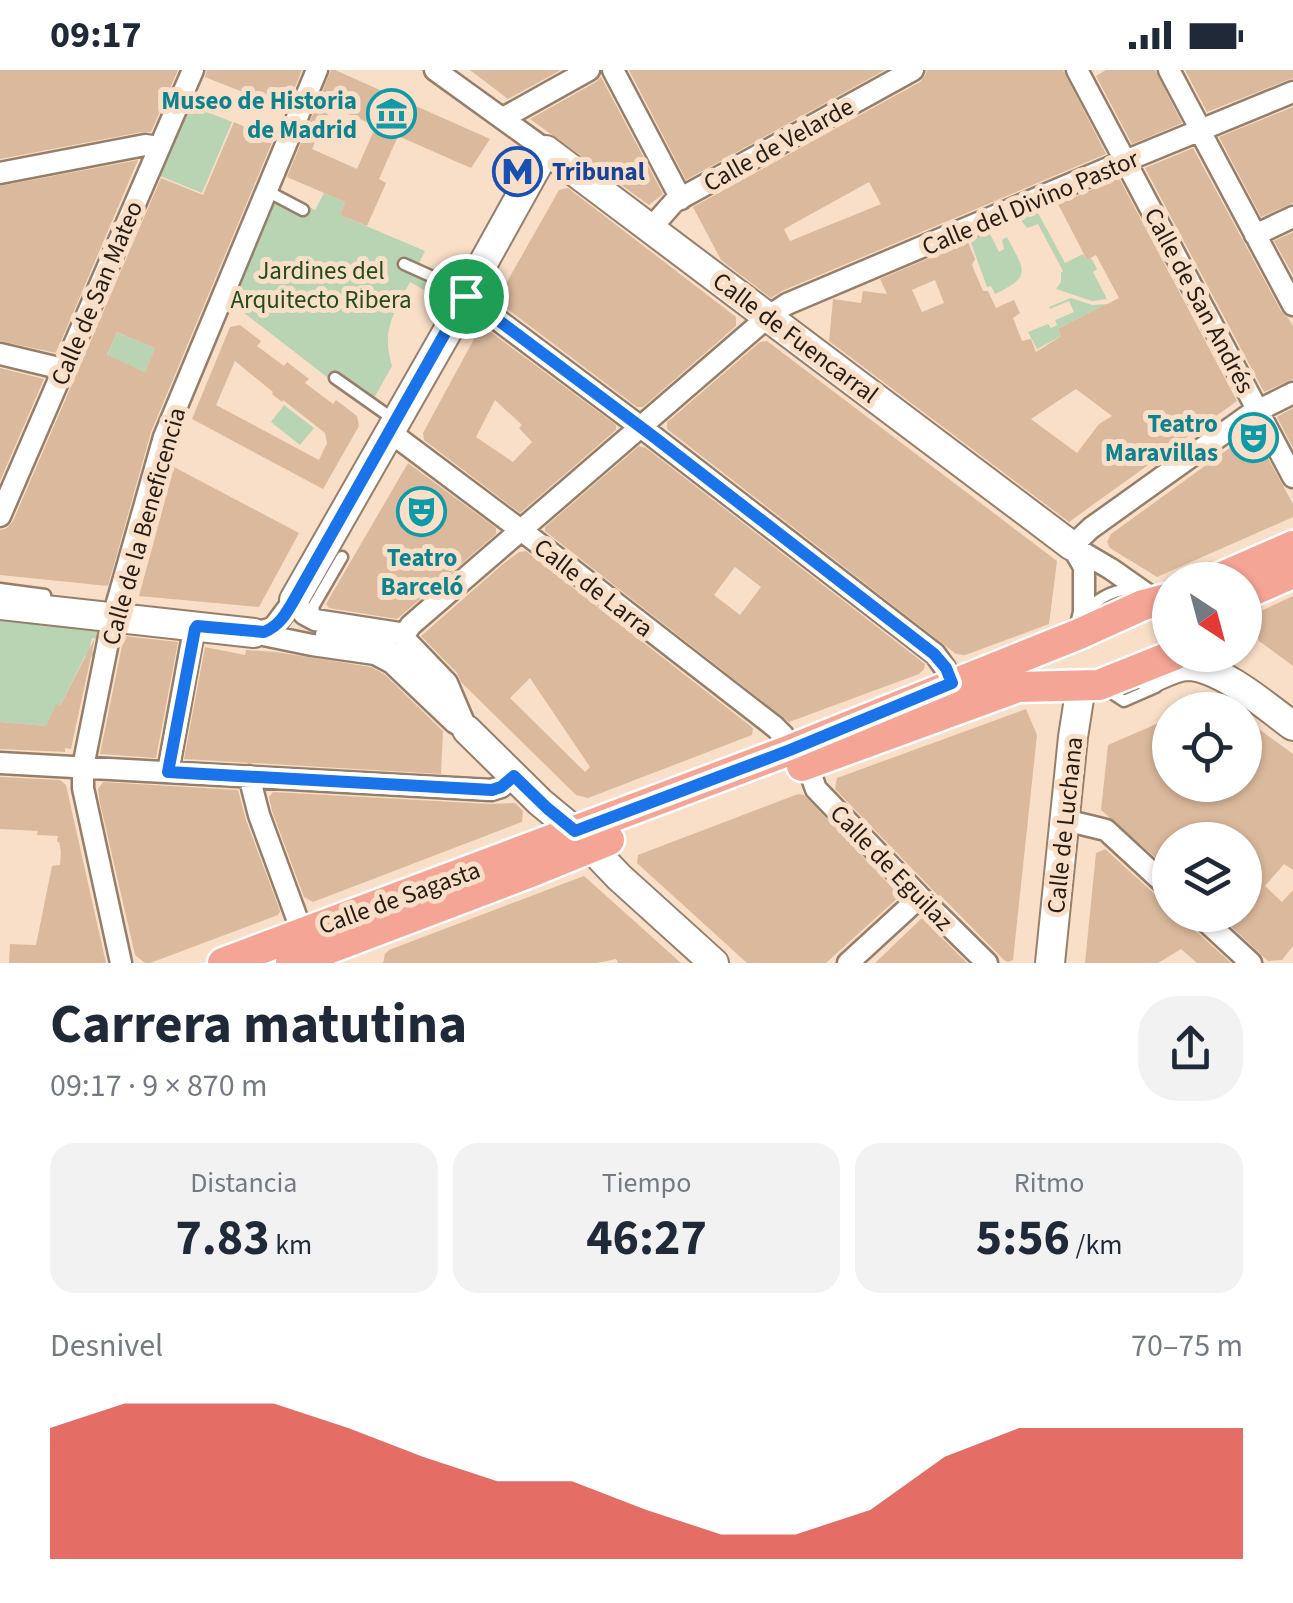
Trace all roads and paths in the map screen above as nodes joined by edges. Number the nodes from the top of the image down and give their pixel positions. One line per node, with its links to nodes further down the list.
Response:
1 (317, 70): 16 (street, Calle de la Beneficencia)
2 (435, 70): 10 (street, Calle de Fuencarral)
3 (589, 70): 10 (street)
4 (613, 70): 17 (street)
5 (913, 70): 17 (street, Calle de Velarde)
6 (1077, 70): 14 (street, Calle de San Andrés)
7 (1169, 70): 11 (street)
8 (188, 72): 12 (street, Calle de San Mateo)
9 (1293, 92): 11 (street, Calle del Divino Pastor)
10 (503, 118): 13 (street, Calle de Fuencarral)
11 (1198, 126): 14 (street, Calle del Divino Pastor); 21 (street)
12 (159, 146): 15 (street); 27 (street, Calle de San Mateo)
13 (546, 150): 20 (street, Calle de Fuencarral); 23 (street)
14 (1126, 160): 25 (street, Calle del Divino Pastor); 30 (street, Calle de San Andrés)
15 (0, 173)
16 (266, 190): 18 (lane); 48 (street, Calle de la Beneficencia)
17 (681, 199): 20 (street, Calle de Velarde)
18 (304, 210)
19 (1293, 217): 21 (street)
20 (651, 228): 25 (street, Calle de Fuencarral)
21 (1255, 236): 24 (street)
22 (404, 264): 23 (lane)
23 (466, 296): 31 (street); 32 (street)
24 (1293, 305)
25 (769, 316): 32 (street, Calle del Divino Pastor); 36 (street, Calle de Fuencarral)
26 (0, 354): 27 (street)
27 (63, 369): 34 (street, Calle de San Mateo)
28 (335, 378): 31 (lane)
29 (1293, 393): 30 (street)
30 (1258, 410): 33 (street, Calle de San Andrés); 36 (street)
31 (393, 426): 35 (street, Calle de Larra); 45 (street)
32 (641, 428): 35 (street, Calle del Divino Pastor); 57 (street)
33 (1293, 477)
34 (0, 516)
35 (522, 530): 53 (street, Calle del Divino Pastor); 61 (street, Calle de Larra)
36 (1072, 546): 44 (street, Calle de Fuencarral); 49 (street)
37 (1293, 546): 39 (main road)
38 (342, 557): 52 (lane)
39 (1256, 562)
40 (1293, 573): 41 (main road)
41 (1262, 587)
42 (0, 589): 43 (lane)
43 (46, 595)
44 (1152, 596)
45 (294, 600): 51 (street); 52 (street)
46 (1152, 602): 49 (main road, Calle de Sagasta)
47 (0, 605): 48 (street)
48 (113, 617): 50 (street); 63 (street, Calle de la Beneficencia)
49 (1082, 623): 57 (main road, Calle de Sagasta); 58 (main road)
50 (197, 626): 51 (street); 64 (street)
51 (254, 633): 52 (street)
52 (317, 634): 53 (street); 60 (street)
53 (403, 636): 60 (street)
54 (1153, 672): 58 (main road)
55 (1230, 672): 56 (street)
56 (1232, 682): 58 (street); 59 (street)
57 (952, 683): 61 (main road, Calle de Sagasta)
58 (1099, 683): 61 (main road, Calle de Sagasta); 67 (street, Calle de Luchana)
59 (1293, 726)
60 (467, 730): 66 (street)
61 (798, 757): 68 (main road, Calle de Sagasta); 70 (street, Calle de Eguilaz)
62 (0, 764): 63 (street)
63 (83, 768): 64 (street); 74 (street, Calle de la Beneficencia)
64 (168, 772): 65 (street)
65 (249, 776): 66 (street); 71 (street)
66 (514, 776): 68 (street)
67 (1064, 820): 69 (street); 80 (street, Calle de Luchana)
68 (583, 839): 71 (main road, Calle de Sagasta); 73 (main road, Calle de Sagasta); 77 (street)
69 (1152, 872)
70 (920, 897): 78 (street); 79 (street, Calle de Eguilaz)
71 (302, 932): 75 (main road, Calle de Sagasta)
72 (1218, 932): 81 (street)
73 (343, 955): 76 (main road, Calle de Sagasta)
74 (121, 963)
75 (223, 963)
76 (292, 963)
77 (714, 963)
78 (848, 963)
79 (987, 963)
80 (1050, 963)
81 (1252, 963)

